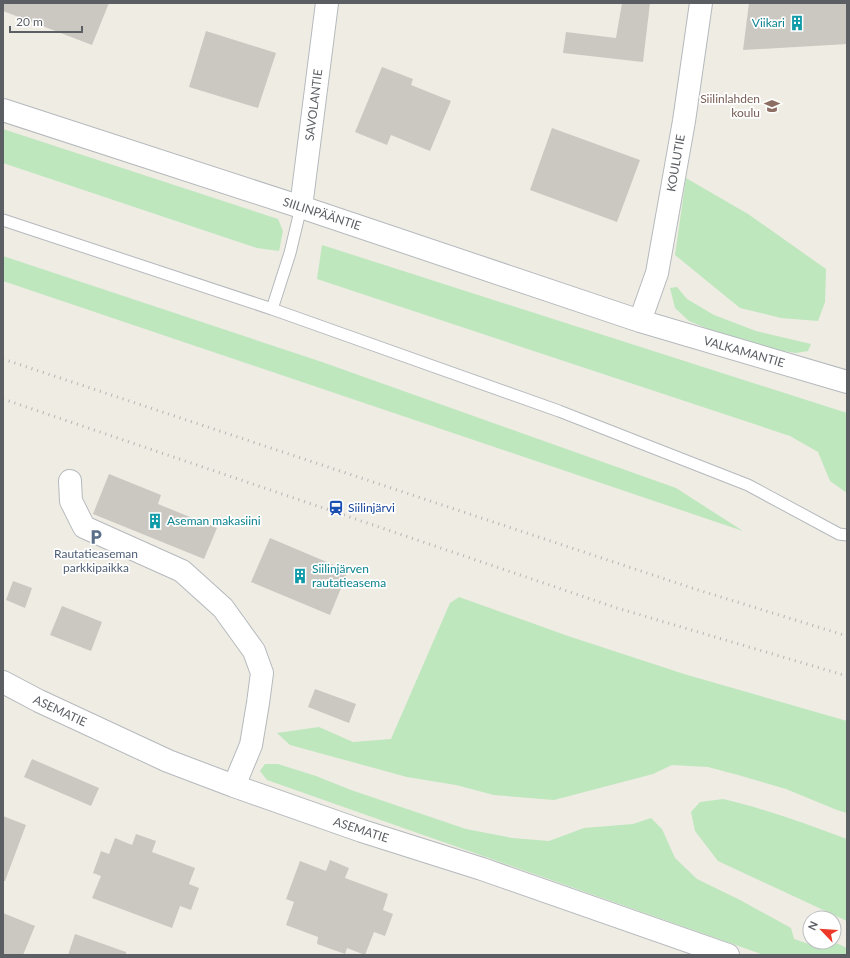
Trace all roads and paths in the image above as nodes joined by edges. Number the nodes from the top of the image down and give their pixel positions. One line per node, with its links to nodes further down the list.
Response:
1 (327, 3): 4 (street, SAVOLANTIE)
2 (701, 3): 7 (street, KOULUTIE)
3 (3, 110): 4 (street, SIILINPÄÄNTIE)
4 (301, 207): 6 (lane); 7 (street, SIILINPÄÄNTIE)
5 (3, 220): 6 (lane)
6 (272, 309): 10 (lane)
7 (640, 321): 8 (street, VALKAMANTIE)
8 (847, 382)
9 (70, 481): 12 (street)
10 (847, 535)
11 (3, 682): 12 (street, ASEMATIE)
12 (234, 786): 13 (street, ASEMATIE)
13 (728, 955)

